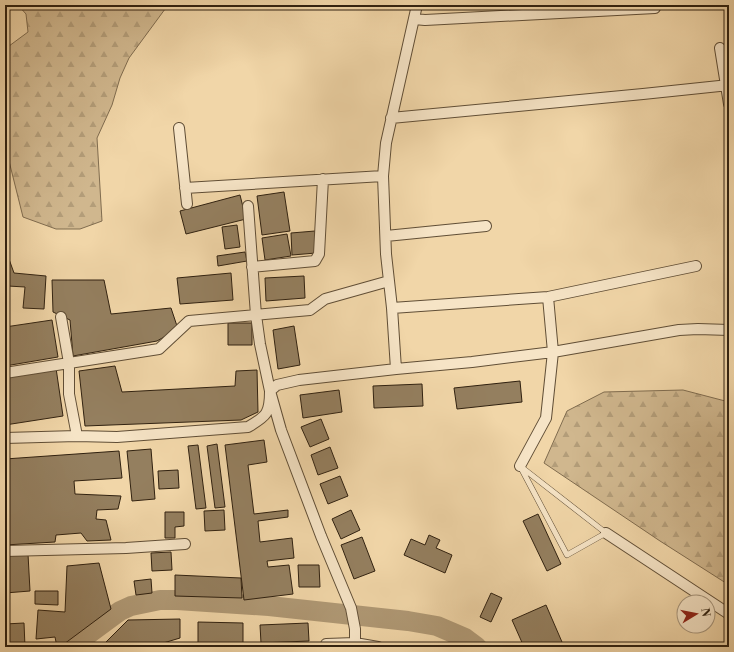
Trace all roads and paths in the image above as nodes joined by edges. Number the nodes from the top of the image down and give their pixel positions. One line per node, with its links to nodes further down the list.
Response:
1 (417, 5): 3 (street)
2 (655, 8): 3 (street)
3 (414, 19): 7 (street)
4 (720, 48): 5 (street)
5 (727, 85): 6 (street); 7 (street)
6 (729, 104)
7 (391, 118): 9 (street)
8 (179, 128): 11 (street)
9 (383, 176): 10 (street); 15 (street)
10 (323, 179): 11 (street); 17 (street)
11 (185, 188): 12 (street)
12 (187, 204)
13 (248, 206): 17 (street)
14 (486, 226): 15 (street)
15 (386, 236): 18 (street)
16 (696, 266): 19 (street)
17 (252, 268): 21 (street)
18 (389, 281): 20 (street); 21 (street)
19 (548, 297): 20 (street); 24 (street)
20 (392, 308): 26 (street)
21 (256, 315): 25 (street); 28 (street)
22 (61, 317): 25 (street)
23 (729, 330): 24 (street)
24 (553, 352): 26 (street); 31 (street)
25 (69, 363): 27 (street); 29 (street)
26 (396, 369): 28 (street)
27 (5, 373)
28 (270, 391): 29 (street); 36 (street)
29 (77, 436): 30 (street)
30 (5, 438)
31 (520, 466): 32 (lane); 32 (lane)
32 (606, 533): 35 (street)
33 (185, 544): 34 (street)
34 (5, 551)
35 (729, 614)
36 (355, 643): 37 (street); 38 (street)
37 (326, 644)
38 (378, 647)

